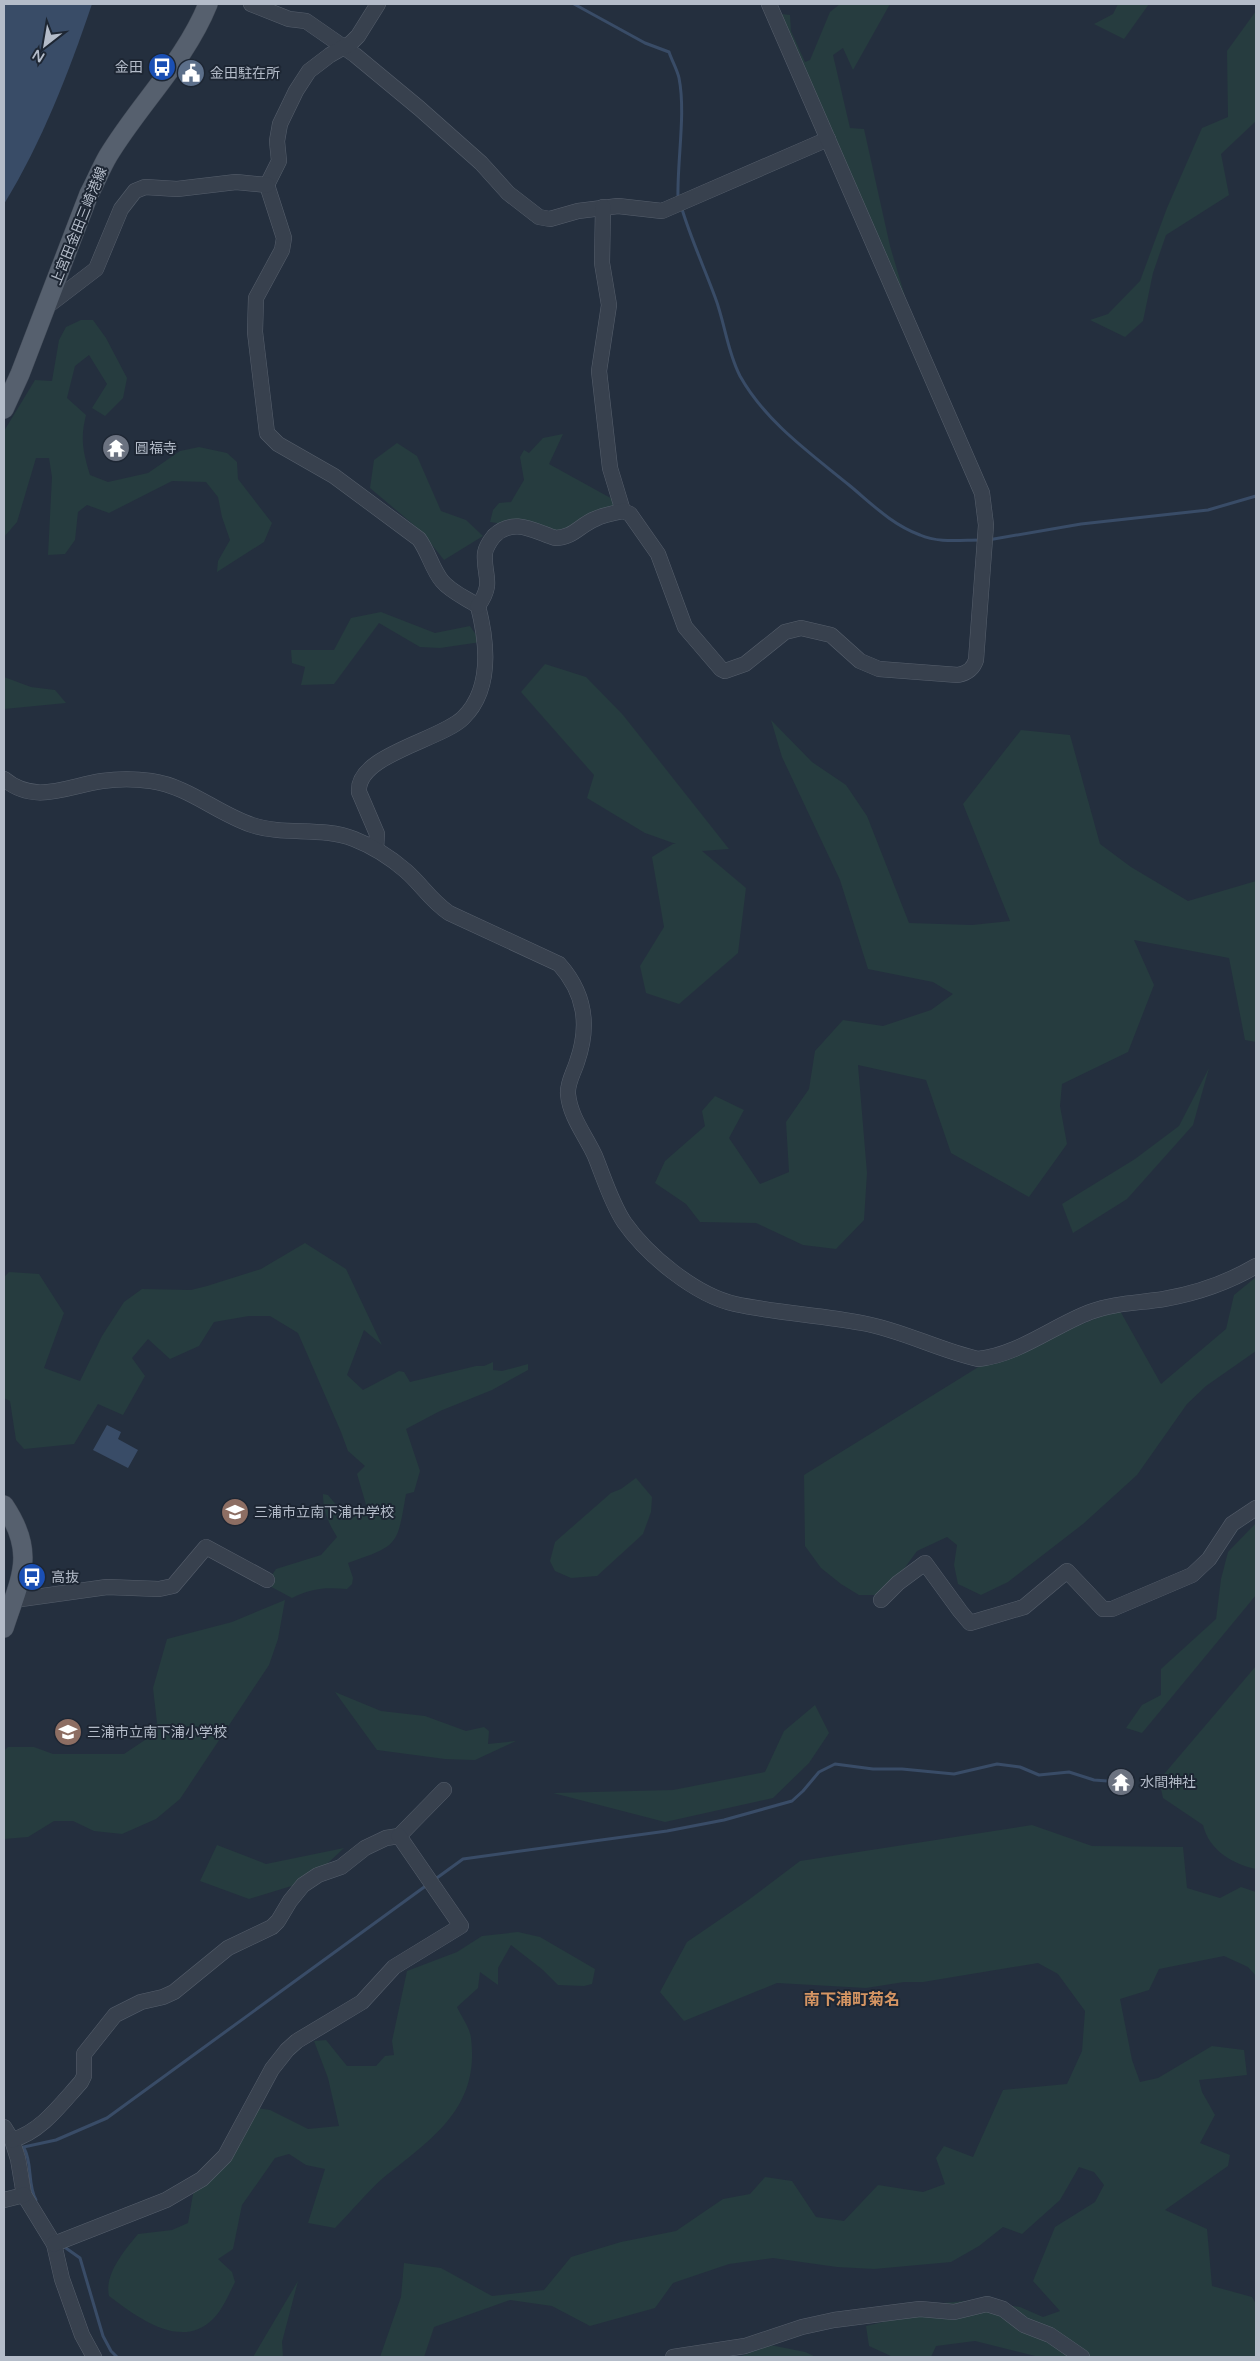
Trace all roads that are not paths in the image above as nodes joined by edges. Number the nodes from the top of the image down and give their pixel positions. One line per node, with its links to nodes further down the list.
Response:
1 (208, 4): 9 (main road, 上宮田金田三崎港線)
2 (251, 4): 5 (street)
3 (378, 4): 5 (street)
4 (769, 4): 6 (street)
5 (342, 47): 7 (street); 8 (street)
6 (828, 139): 8 (street); 11 (street)
7 (267, 185): 9 (street); 12 (street)
8 (603, 207): 11 (street)
9 (45, 308): 10 (main road, 上宮田金田三崎港線)
10 (4, 410)
11 (622, 510): 12 (street)
12 (478, 606): 14 (street)
13 (4, 779): 14 (street)
14 (376, 849): 15 (street)
15 (1256, 1266)
16 (4, 1506): 19 (main road)
17 (1256, 1508): 20 (street)
18 (267, 1580): 19 (street)
19 (14, 1600): 21 (main road)
20 (881, 1600)
21 (4, 1628)
22 (444, 1790): 23 (street)
23 (399, 1836): 24 (street); 27 (street)
24 (8, 2133): 25 (street)
25 (24, 2195): 26 (street); 27 (street)
26 (4, 2200)
27 (59, 2242): 28 (street)
28 (94, 2357)
29 (673, 2357): 30 (street)
30 (1082, 2357)

